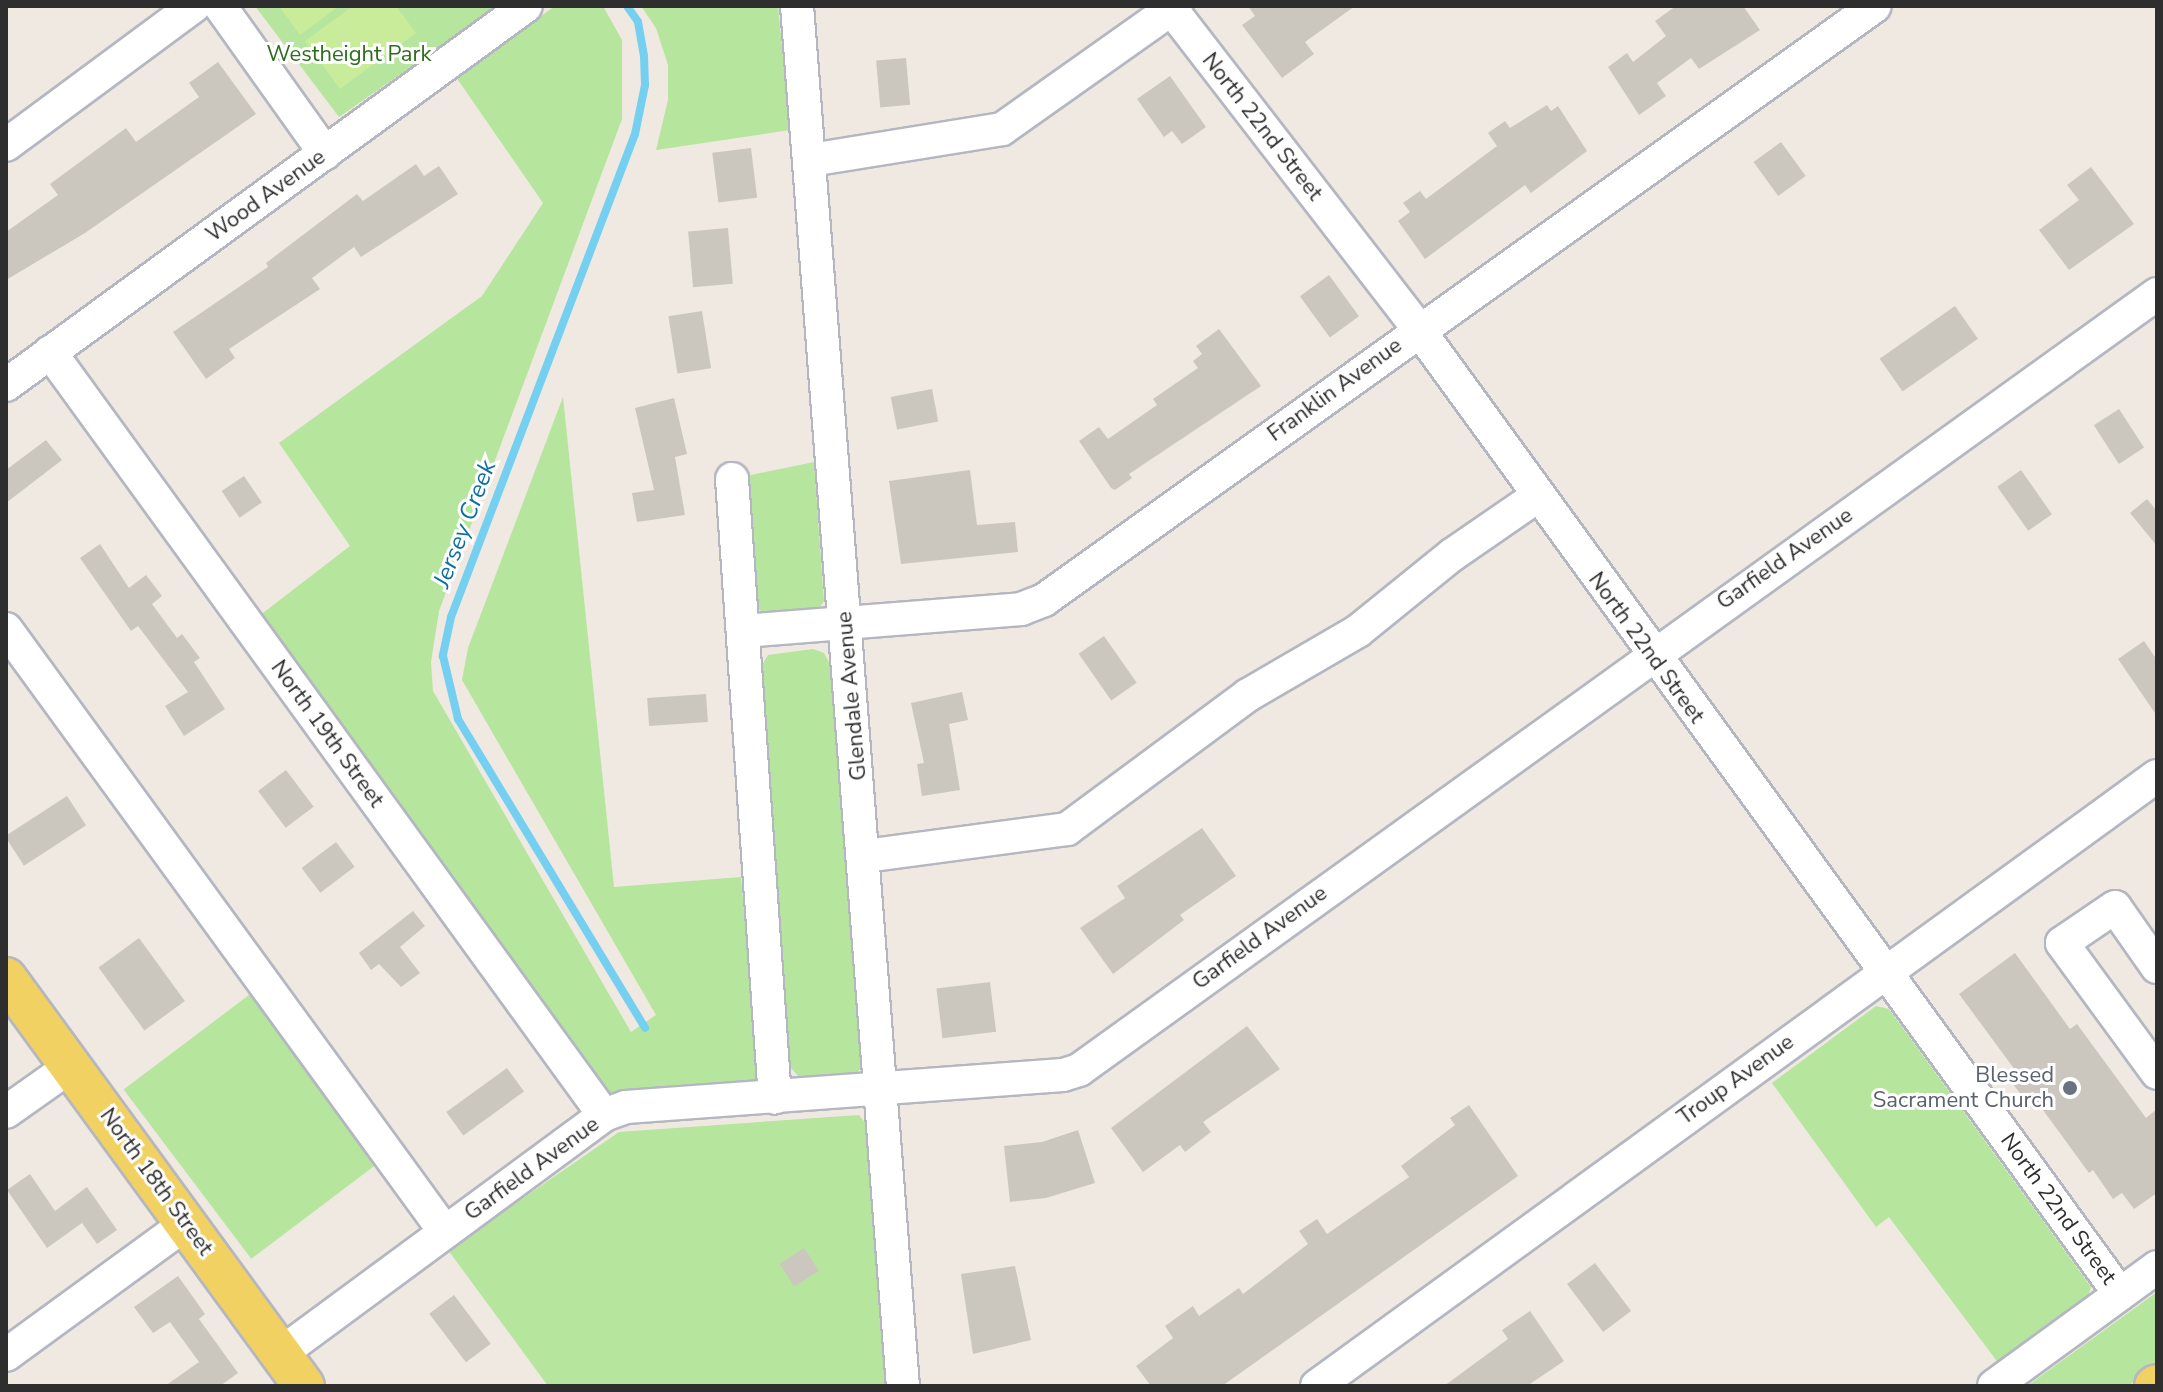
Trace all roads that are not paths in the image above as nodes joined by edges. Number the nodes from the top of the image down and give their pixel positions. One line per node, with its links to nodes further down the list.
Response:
1 (194, 6): 7 (street)
2 (220, 6): 8 (street)
3 (526, 6): 8 (street, Wood Avenue)
4 (797, 6): 9 (street, Glendale Avenue)
5 (1875, 6): 11 (street, Franklin Avenue)
6 (1172, 7): 9 (street); 11 (street, North 22nd Street)
7 (6, 145)
8 (325, 153): 12 (street, Wood Avenue)
9 (811, 160): 16 (street, Glendale Avenue)
10 (2157, 294): 19 (street, Garfield Avenue)
11 (1419, 330): 15 (street, North 22nd Street); 16 (street, Franklin Avenue)
12 (50, 352): 13 (street, Wood Avenue); 30 (street, North 19th Street)
13 (6, 385)
14 (732, 479): 18 (street)
15 (1536, 497): 19 (street, North 22nd Street); 21 (street)
16 (846, 625): 18 (street, Franklin Avenue); 21 (street, Glendale Avenue)
17 (6, 629): 32 (street)
18 (743, 631): 28 (street)
19 (1651, 655): 23 (street, North 22nd Street); 27 (street, Garfield Avenue)
20 (2157, 776): 23 (street, Troup Avenue)
21 (865, 856): 27 (street, Glendale Avenue)
22 (2157, 967): 26 (street)
23 (1883, 972): 34 (street, North 22nd Street); 39 (street, Troup Avenue)
24 (6, 978): 25 (main road, North 18th Street)
25 (71, 1066): 29 (street); 31 (main road, North 18th Street)
26 (2157, 1073)
27 (881, 1088): 28 (street, Garfield Avenue); 38 (street, Glendale Avenue)
28 (775, 1098): 30 (street, Garfield Avenue)
29 (6, 1112)
30 (604, 1115): 32 (street, Garfield Avenue)
31 (187, 1223): 35 (main road, North 18th Street); 36 (street)
32 (445, 1232): 35 (street, Garfield Avenue)
33 (2157, 1267): 34 (street)
34 (2120, 1294): 40 (street)
35 (280, 1354): 37 (main road, North 18th Street)
36 (6, 1355)
37 (304, 1386)
38 (903, 1386)
39 (1317, 1386)
40 (1994, 1386)

